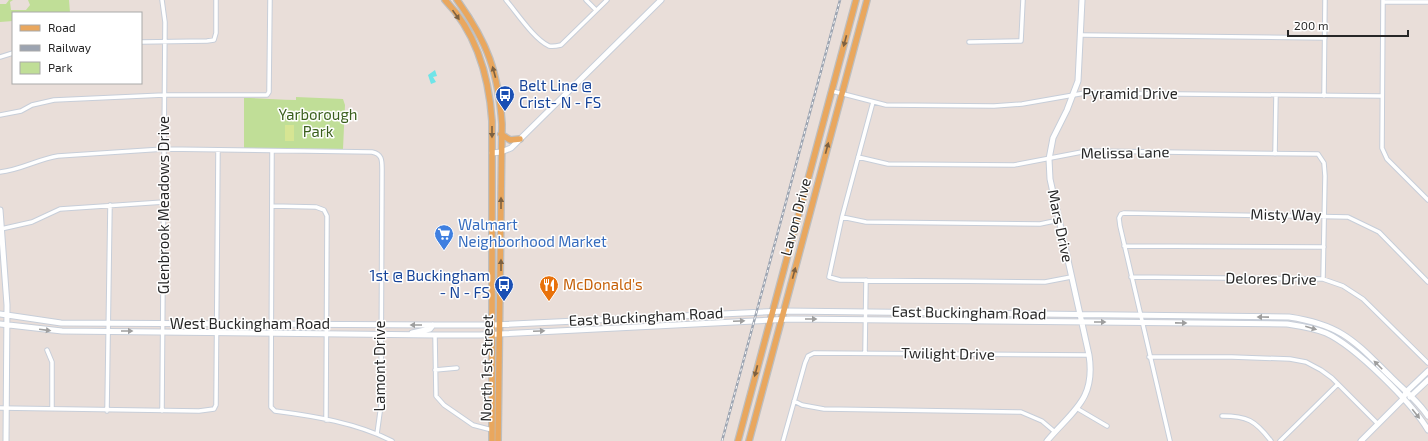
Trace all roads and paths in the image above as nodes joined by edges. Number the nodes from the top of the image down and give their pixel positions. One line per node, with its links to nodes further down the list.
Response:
1 (162, 0): 22 (street, Glenbrook Meadows Drive)
2 (216, 0): 22 (street)
3 (270, 0): 30 (street)
4 (445, 0): 42 (main road, North 1st Street, one-way to 42)
5 (458, 0): 36 (main road, North 1st Street, one-way to 5)
6 (506, 0): 17 (street)
7 (586, 0): 17 (street)
8 (606, 0): 17 (street)
9 (661, 0): 37 (main road)
10 (856, 0): 18 (main road, Lavon Drive)
11 (867, 0): 19 (main road, Lavon Drive)
12 (1023, 0): 24 (street)
13 (1082, 0): 20 (main road, Mars Drive)
14 (1325, 0): 21 (street)
15 (1383, 1): 16 (street); 33 (street)
16 (1428, 2)
17 (596, 10)
18 (851, 16): 19 (main road); 27 (main road, Lavon Drive, one-way to 27)
19 (862, 19): 28 (main road, Lavon Drive)
20 (1081, 34): 21 (street); 29 (main road, Mars Drive)
21 (1325, 38): 32 (street)
22 (165, 41): 23 (street); 30 (street, Glenbrook Meadows Drive)
23 (142, 42)
24 (969, 42)
25 (12, 53): 26 (street)
26 (0, 57)
27 (832, 91): 28 (street, Pyramid Drive); 65 (main road, Lavon Drive)
28 (842, 94): 34 (street, Pyramid Drive); 66 (main road, Lavon Drive, one-way to 28)
29 (1074, 94): 31 (street, Pyramid Drive); 34 (street, Pyramid Drive); 45 (main road, Mars Drive)
30 (164, 95): 35 (street); 38 (street, Glenbrook Meadows Drive)
31 (1276, 95): 32 (street, Pyramid Drive); 43 (street)
32 (1324, 96): 33 (street, Pyramid Drive)
33 (1382, 96): 47 (street)
34 (873, 102): 44 (street)
35 (0, 115)
36 (501, 134): 37 (main road); 41 (main road, North 1st Street)
37 (520, 139): 41 (main road)
38 (164, 149): 39 (street); 46 (street); 48 (street, Glenbrook Meadows Drive)
39 (218, 150): 40 (street); 82 (street)
40 (272, 152): 50 (street); 85 (street, Lamont Drive)
41 (501, 152): 42 (main road); 55 (main road, North 1st Street, one-way to 41)
42 (492, 153): 56 (main road, North 1st Street)
43 (1275, 154): 45 (street, Melissa Lane); 52 (street, Melissa Lane)
44 (858, 158): 45 (street, Melissa Lane); 53 (street)
45 (1049, 159): 54 (main road, Mars Drive)
46 (0, 172)
47 (1428, 200)
48 (164, 202): 49 (street); 80 (street, Glenbrook Meadows Drive)
49 (110, 205): 57 (street); 79 (street)
50 (272, 206): 83 (street); 84 (street)
51 (0, 210): 57 (main road)
52 (1324, 216): 58 (street, Misty Way); 59 (street); 64 (street, Misty Way)
53 (842, 217): 54 (street); 63 (street)
54 (1059, 220): 60 (main road, Mars Drive)
55 (501, 227): 56 (main road); 86 (main road, North 1st Street, one-way to 55)
56 (492, 228): 89 (main road, North 1st Street)
57 (1, 229): 69 (main road)
58 (1124, 246): 59 (street); 61 (street)
59 (1324, 247): 62 (street)
60 (1072, 277): 63 (street); 70 (main road, Mars Drive)
61 (1131, 277): 62 (street, Delores Drive); 71 (street)
62 (1323, 279): 106 (street, Delores Drive)
63 (866, 280): 67 (street)
64 (1428, 282)
65 (772, 311): 66 (main road, East Buckingham Road); 72 (main road, East Buckingham Road); 75 (main road, Lavon Drive)
66 (784, 311): 67 (main road, East Buckingham Road); 73 (main road, Lavon Drive)
67 (866, 312): 70 (main road, East Buckingham Road); 74 (street)
68 (0, 314): 69 (main road, West Buckingham Road)
69 (6, 315): 79 (main road, West Buckingham Road); 87 (main road)
70 (1080, 315): 71 (main road, East Buckingham Road); 77 (main road, Mars Drive)
71 (1141, 315): 78 (street); 112 (main road, East Buckingham Road, one-way to 71)
72 (619, 319): 76 (main road, East Buckingham Road); 90 (main road)
73 (781, 319): 74 (main road, East Buckingham Road, one-way to 74); 75 (main road, East Buckingham Road); 138 (main road, Lavon Drive)
74 (866, 319): 77 (main road, East Buckingham Road); 103 (street)
75 (770, 320): 90 (main road, East Buckingham Road, one-way to 75); 137 (main road, Lavon Drive, one-way to 137)
76 (562, 322): 86 (main road, East Buckingham Road); 91 (main road)
77 (1082, 322): 78 (main road, East Buckingham Road, one-way to 78); 104 (main road, Mars Drive)
78 (1142, 322): 105 (street); 114 (main road, East Buckingham Road, one-way to 114)
79 (108, 323): 80 (main road, West Buckingham Road); 92 (street)
80 (163, 323): 82 (main road, West Buckingham Road); 93 (street, Glenbrook Meadows Drive)
81 (0, 324): 87 (main road, West Buckingham Road)
82 (217, 324): 83 (main road, West Buckingham Road); 94 (street)
83 (271, 324): 84 (main road, West Buckingham Road); 95 (street)
84 (326, 324): 85 (main road, West Buckingham Road); 96 (street)
85 (381, 324): 88 (main road, West Buckingham Road, one-way to 85); 98 (street, Lamont Drive)
86 (501, 324): 89 (main road, West Buckingham Road); 97 (main road, North 1st Street)
87 (6, 325): 92 (main road, West Buckingham Road, one-way to 92); 119 (main road)
88 (433, 325): 89 (main road, West Buckingham Road); 100 (main road)
89 (492, 325): 99 (main road, North 1st Street)
90 (618, 327): 91 (main road, East Buckingham Road)
91 (562, 330): 97 (main road, East Buckingham Road, one-way to 91)
92 (108, 331): 93 (main road, West Buckingham Road, one-way to 93); 122 (street)
93 (163, 331): 94 (main road, West Buckingham Road); 123 (street, Glenbrook Meadows Drive)
94 (217, 332): 95 (main road, West Buckingham Road); 123 (street)
95 (271, 332): 96 (main road, West Buckingham Road); 126 (street)
96 (326, 333): 98 (main road, West Buckingham Road); 126 (street)
97 (501, 333): 99 (main road, East Buckingham Road); 117 (main road, North 1st Street)
98 (380, 334): 100 (main road, West Buckingham Road); 132 (street, Lamont Drive)
99 (492, 334): 101 (main road, West Buckingham Road); 116 (main road, North 1st Street)
100 (409, 335): 101 (main road, West Buckingham Road)
101 (435, 335): 108 (street)
102 (47, 350): 120 (street)
103 (865, 353): 104 (street, Twilight Drive); 115 (street, Twilight Drive)
104 (1089, 355): 121 (main road, Mars Drive)
105 (1150, 357): 111 (street); 141 (street)
106 (1428, 363)
107 (457, 368): 108 (street)
108 (435, 370): 129 (street)
109 (1428, 371): 112 (main road)
110 (1428, 380): 113 (main road)
111 (1338, 384): 127 (street); 143 (street)
112 (1406, 392): 113 (main road, East Buckingham Road); 114 (main road)
113 (1411, 396): 114 (main road); 125 (main road, East Buckingham Road)
114 (1403, 399): 127 (main road); 130 (main road, East Buckingham Road, one-way to 130)
115 (794, 401): 131 (street); 139 (street)
116 (492, 404): 117 (main road); 129 (main road, North 1st Street)
117 (498, 404): 136 (main road, North 1st Street)
118 (0, 408): 119 (street)
119 (6, 408): 120 (street); 133 (main road)
120 (52, 409): 122 (street)
121 (1078, 409): 128 (street); 131 (main road, Mars Drive)
122 (107, 411): 123 (street)
123 (162, 411)
124 (1222, 416): 142 (street)
125 (1428, 416)
126 (326, 420): 132 (street)
127 (1378, 424): 144 (main road)
128 (1107, 426)
129 (492, 430): 135 (main road, North 1st Street)
130 (1428, 430)
131 (1055, 432): 140 (main road, Mars Drive)
132 (377, 434): 134 (street)
133 (6, 441)
134 (392, 441)
135 (492, 441)
136 (498, 441)
137 (738, 441)
138 (749, 441)
139 (783, 441)
140 (1047, 441)
141 (1170, 441)
142 (1271, 441)
143 (1280, 441)
144 (1361, 441)

